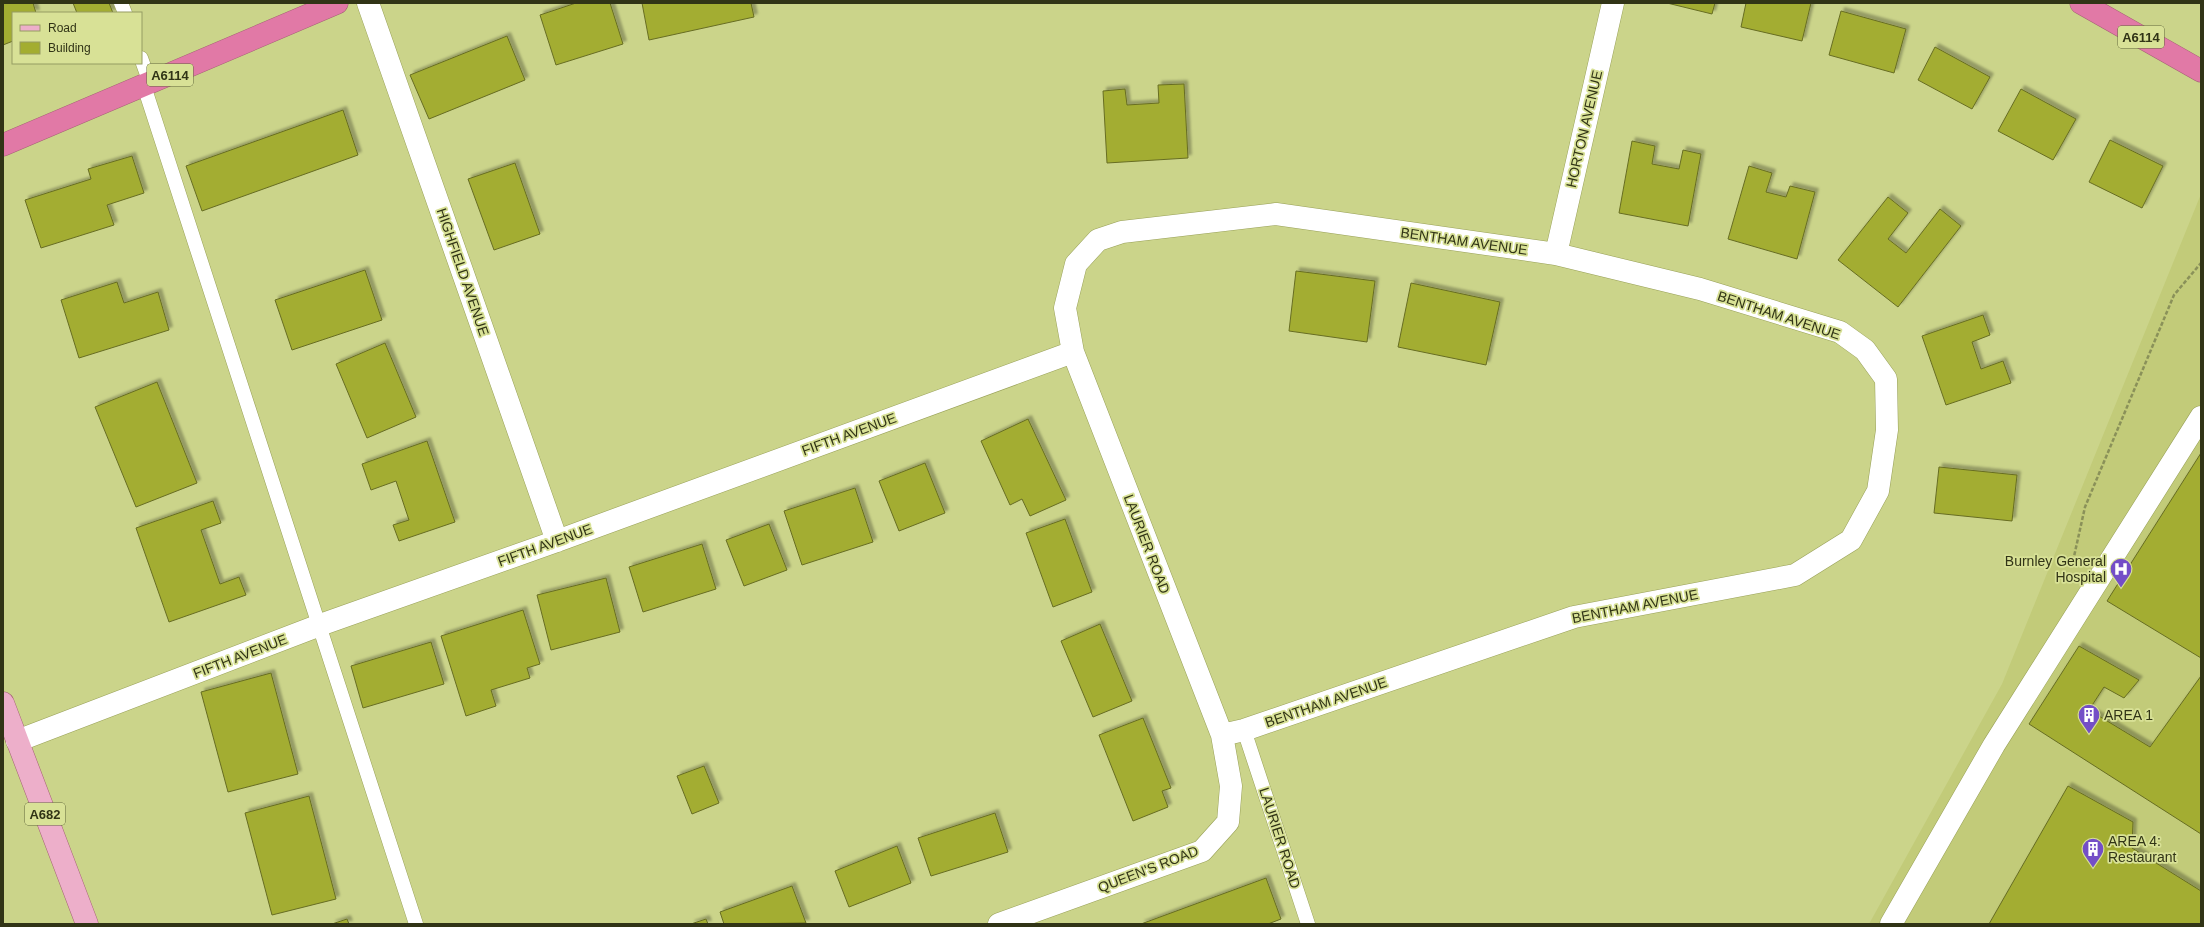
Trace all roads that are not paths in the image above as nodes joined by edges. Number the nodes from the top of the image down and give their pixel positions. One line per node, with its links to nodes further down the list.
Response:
1 (337, 3): 7 (highway, A6114)
2 (368, 3): 12 (street, HIGHFIELD AVENUE)
3 (1613, 3): 9 (street, HORTON AVENUE)
4 (2081, 3): 6 (highway, A6114)
5 (142, 62): 7 (lane)
6 (2201, 71)
7 (147, 85): 8 (highway, A6114); 13 (lane)
8 (3, 145)
9 (1556, 254): 10 (street, BENTHAM AVENUE); 15 (street, BENTHAM AVENUE)
10 (1073, 352): 12 (street, FIFTH AVENUE); 16 (street, LAURIER ROAD)
11 (2201, 417): 22 (street)
12 (557, 541): 13 (street, FIFTH AVENUE)
13 (320, 625): 17 (street, FIFTH AVENUE); 19 (lane)
14 (3, 703): 17 (main road, A682)
15 (1244, 730): 16 (street, BENTHAM AVENUE); 21 (lane, LAURIER ROAD)
16 (1222, 735): 20 (street, QUEEN'S ROAD)
17 (17, 741): 18 (main road, A682)
18 (86, 924)
19 (416, 924)
20 (999, 924)
21 (1308, 924)
22 (1891, 924)

